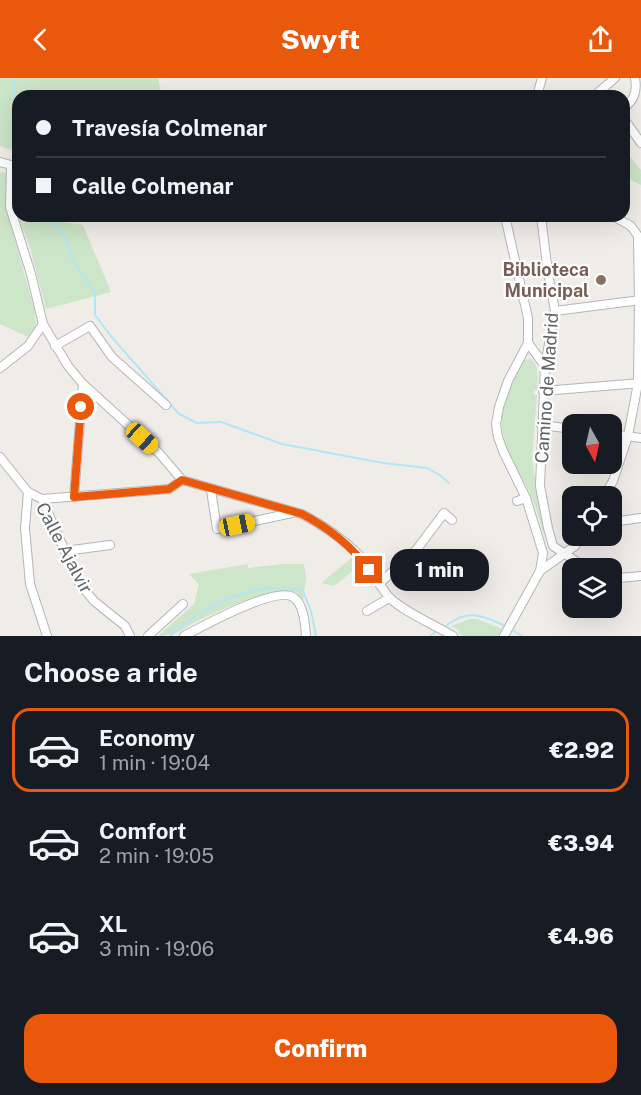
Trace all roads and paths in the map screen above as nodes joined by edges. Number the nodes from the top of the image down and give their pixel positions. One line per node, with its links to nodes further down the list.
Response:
1 (615, 78): 3 (street)
2 (635, 78): 4 (street)
3 (601, 90)
4 (630, 101)
5 (630, 127): 6 (street)
6 (641, 143)
7 (0, 162): 8 (street)
8 (12, 213)
9 (15, 222): 15 (street)
10 (506, 222): 16 (street)
11 (542, 222): 14 (street, Camino de Madrid)
12 (624, 222): 13 (street)
13 (640, 300): 14 (street); 20 (street)
14 (555, 311): 18 (street, Camino de Madrid)
15 (43, 324): 17 (street); 19 (street)
16 (528, 343): 18 (street); 35 (street)
17 (55, 346): 21 (street); 23 (street)
18 (545, 366): 22 (street, Camino de Madrid)
19 (0, 368)
20 (640, 383): 22 (street); 27 (street)
21 (83, 384): 30 (street); 34 (street)
22 (543, 391): 24 (street, Camino de Madrid)
23 (166, 405)
24 (541, 425): 25 (street); 43 (street, Camino de Madrid)
25 (562, 428)
26 (622, 435): 27 (street)
27 (628, 436): 28 (street); 31 (street)
28 (641, 438)
29 (0, 457): 33 (street, Calle Ajalvir)
30 (182, 480): 32 (street); 34 (street)
31 (610, 486)
32 (211, 490): 38 (street); 38 (street)
33 (28, 492): 36 (street, Calle Ajalvir); 56 (street)
34 (74, 497): 36 (street)
35 (526, 498): 37 (street); 46 (street)
36 (42, 499): 45 (street, Calle Ajalvir)
37 (517, 501)
38 (295, 513): 52 (street)
39 (641, 518): 41 (street)
40 (452, 520): 52 (street)
41 (622, 521)
42 (110, 545): 45 (street)
43 (553, 546): 46 (street); 47 (street)
44 (575, 546): 47 (street)
45 (65, 551): 57 (street, Calle Ajalvir)
46 (543, 553): 49 (street)
47 (564, 554): 48 (street); 49 (street)
48 (572, 558)
49 (542, 569): 62 (street)
50 (641, 576): 51 (street)
51 (622, 578)
52 (380, 583): 53 (street)
53 (389, 598): 55 (street); 61 (street)
54 (183, 604): 58 (street)
55 (367, 611)
56 (46, 636)
57 (130, 636)
58 (148, 636)
59 (184, 636): 60 (street)
60 (306, 636)
61 (453, 636)
62 (504, 636)

